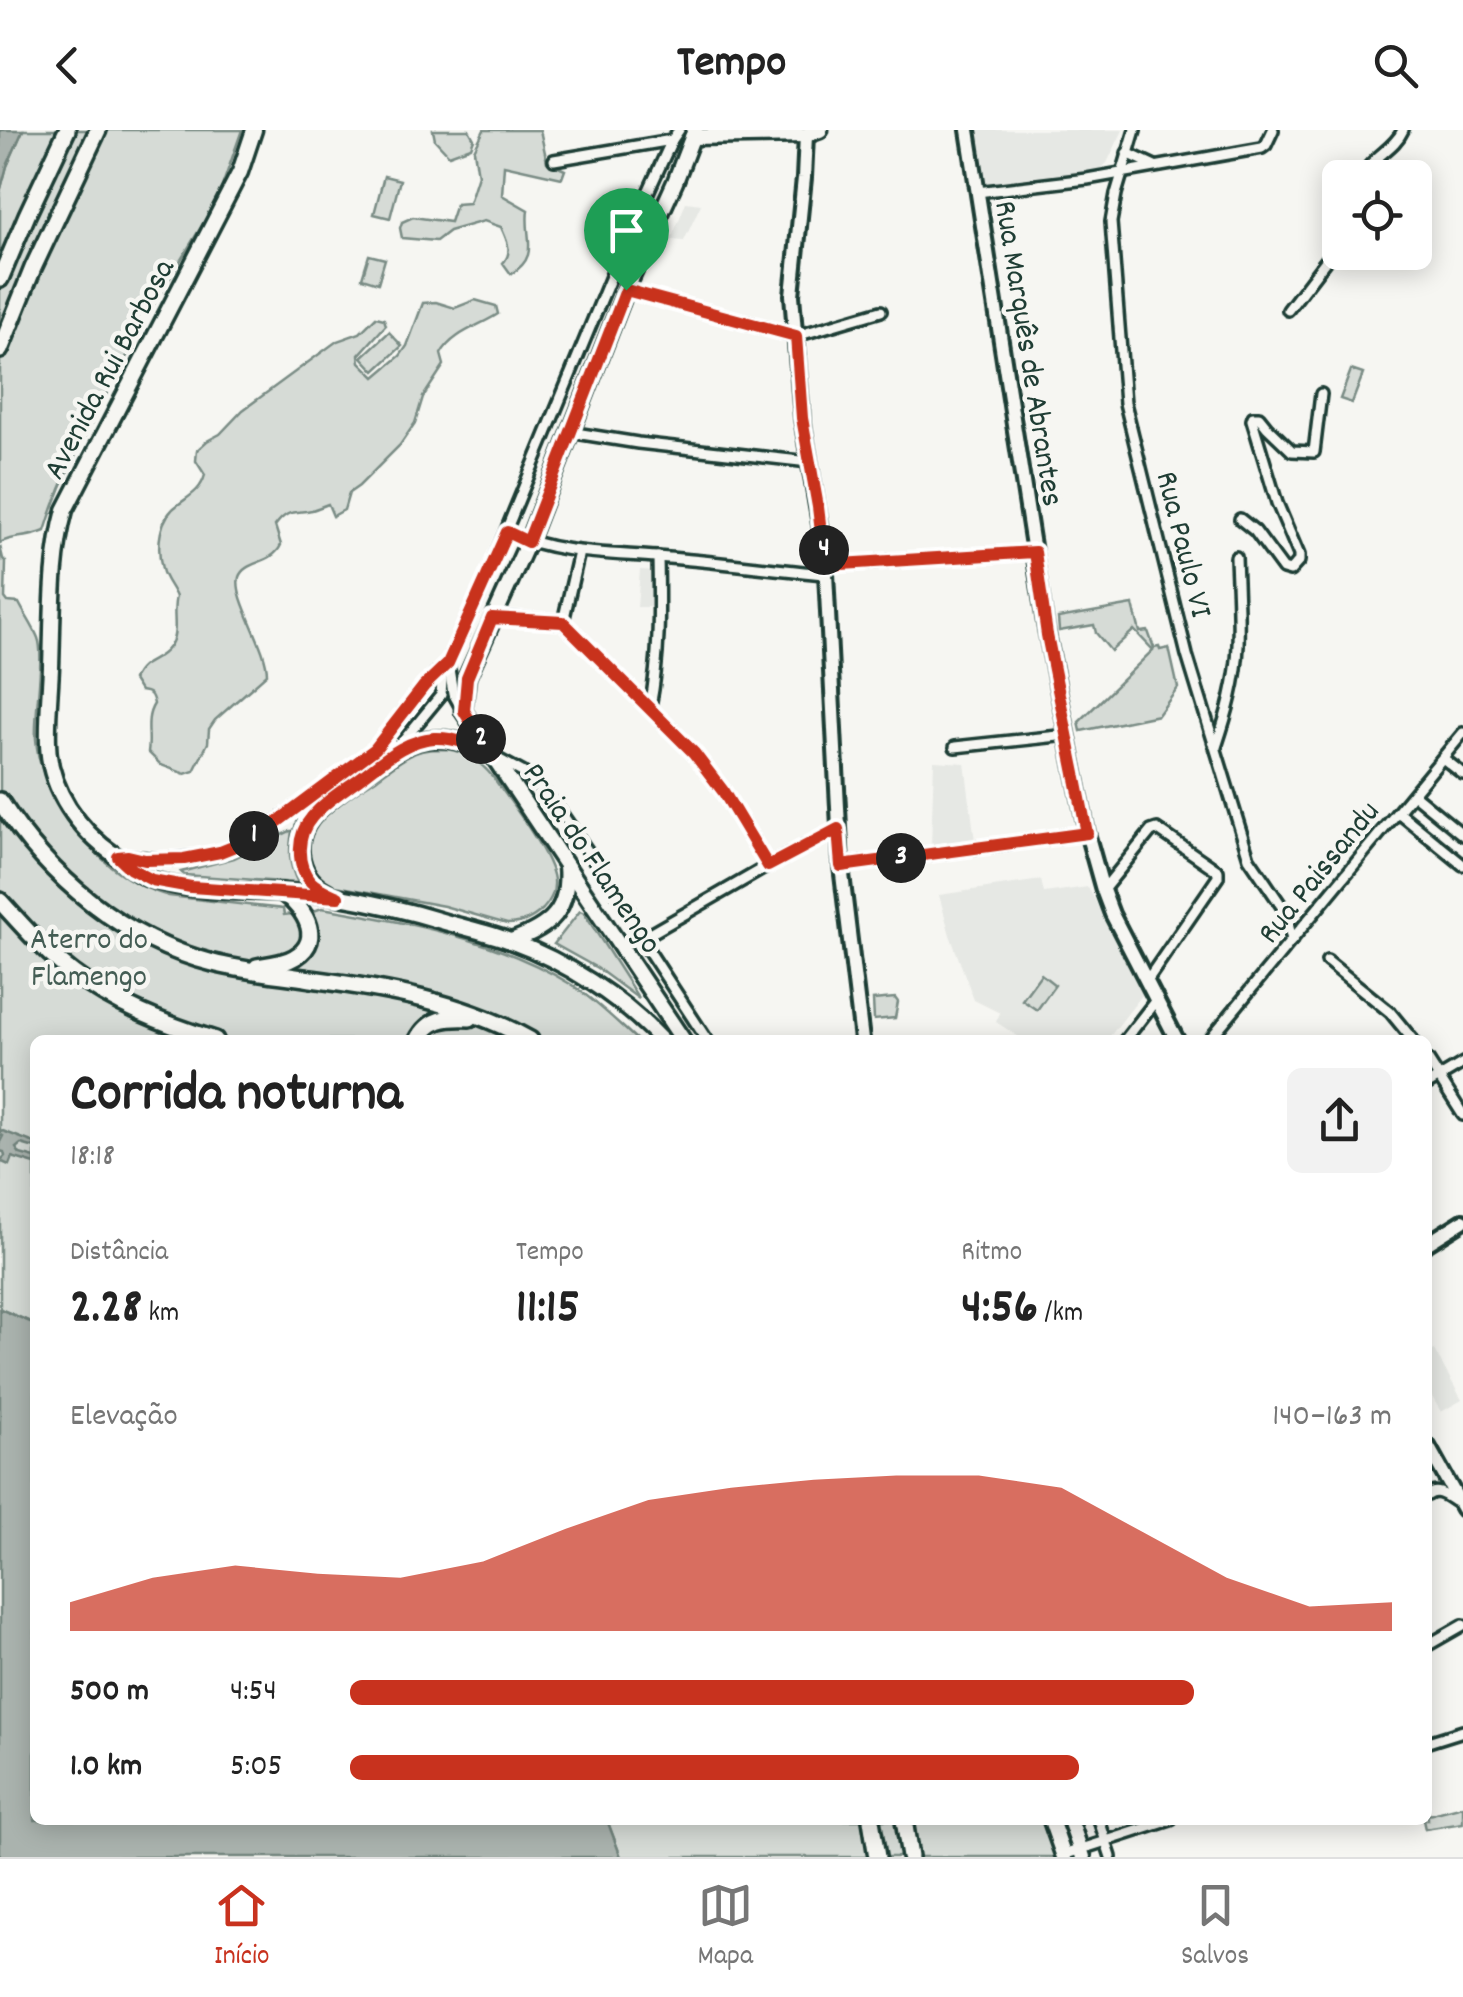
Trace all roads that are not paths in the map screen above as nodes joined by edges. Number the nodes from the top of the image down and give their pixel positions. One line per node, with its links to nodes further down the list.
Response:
1 (67, 130): 18 (highway)
2 (98, 130): 23 (highway)
3 (254, 130): 55 (main road, Avenida Rui Barbosa)
4 (968, 130): 16 (street, Rua Marquês de Abrantes)
5 (1135, 130): 11 (street, Rua Paulo VI)
6 (1274, 130): 14 (street)
7 (1403, 130): 13 (street)
8 (687, 132): 9 (main road); 10 (street); 19 (main road)
9 (810, 132): 22 (street)
10 (672, 140): 12 (street); 28 (street)
11 (1127, 153): 14 (street); 15 (street, Rua Paulo VI)
12 (554, 160)
13 (1374, 160)
14 (1158, 166): 15 (street)
15 (1123, 171): 16 (street); 44 (street, Rua Paulo VI)
16 (978, 192): 31 (street, Rua Marquês de Abrantes)
17 (1322, 266): 20 (street)
18 (0, 279)
19 (626, 290): 22 (street); 25 (main road)
20 (1288, 310)
21 (881, 311): 22 (street)
22 (796, 336): 26 (street)
23 (0, 350)
24 (1321, 394): 27 (street)
25 (569, 432): 26 (street); 29 (main road)
26 (809, 462): 34 (street)
27 (1240, 518)
28 (507, 532): 29 (street); 37 (street)
29 (528, 542): 30 (street); 35 (main road)
30 (578, 552): 32 (street); 36 (street)
31 (1035, 552): 34 (street); 42 (street, Rua Marquês de Abrantes)
32 (658, 557): 34 (street); 39 (street)
33 (1236, 557): 44 (street)
34 (825, 570): 52 (street)
35 (492, 618): 36 (street); 40 (main road)
36 (563, 622): 39 (street)
37 (448, 663): 38 (street); 40 (street)
38 (434, 674): 45 (street); 55 (street)
39 (650, 707): 58 (street)
40 (464, 711): 46 (main road)
41 (1463, 734): 47 (street, Rua Paissandu)
42 (1068, 735): 43 (street); 53 (street, Rua Marquês de Abrantes)
43 (955, 746)
44 (1215, 750): 64 (street, Rua Paulo VI)
45 (393, 754): 46 (main road); 62 (main road)
46 (492, 756): 56 (main road, Praia do Flamengo); 66 (street, Praia do Flamengo)
47 (1444, 758): 48 (street); 49 (street, Rua Paissandu)
48 (1463, 774)
49 (1414, 794): 51 (street, Rua Paissandu); 54 (street)
50 (0, 801): 70 (highway)
51 (1398, 812): 57 (street); 65 (street, Rua Paissandu)
52 (838, 829): 58 (street); 59 (street)
53 (1087, 833): 59 (street); 60 (street, Rua Marquês de Abrantes)
54 (1463, 836)
55 (118, 857): 61 (main road, Avenida Rui Barbosa)
56 (565, 863): 68 (main road); 78 (main road, Praia do Flamengo)
57 (1463, 865)
58 (768, 866): 66 (street)
59 (841, 866): 80 (street)
60 (1102, 890): 71 (street, Rua Marquês de Abrantes); 71 (street)
61 (282, 892): 62 (main road, Avenida Rui Barbosa); 70 (highway)
62 (338, 897): 68 (main road)
63 (0, 901): 74 (highway)
64 (1285, 911): 65 (street); 67 (street, Rua Paulo VI)
65 (1310, 918): 67 (street, Rua Paissandu)
66 (641, 939): 79 (street, Praia do Flamengo)
67 (1292, 940): 83 (street, Rua Paissandu)
68 (511, 941): 77 (main road, Praia do Flamengo)
69 (1327, 961): 84 (street)
70 (242, 970): 73 (highway)
71 (1146, 982): 72 (street, Rua Marquês de Abrantes)
72 (1156, 1000): 81 (street); 82 (street, Rua Marquês de Abrantes)
73 (484, 1018): 75 (highway); 76 (highway)
74 (200, 1035)
75 (421, 1035)
76 (520, 1035)
77 (656, 1035)
78 (679, 1035)
79 (704, 1035)
80 (861, 1035)
81 (1130, 1035)
82 (1174, 1035)
83 (1213, 1035)
84 (1409, 1035)
85 (1463, 1063): 87 (street)
86 (1432, 1066): 87 (street)
87 (1440, 1077): 88 (street); 89 (street)
88 (1432, 1082)
89 (1463, 1115)
90 (1463, 1221): 91 (street)
91 (1432, 1240)
92 (1432, 1453): 94 (street)
93 (1432, 1492): 94 (street)
94 (1462, 1506)
95 (1463, 1625): 96 (street)
96 (1432, 1643)
97 (1463, 1732): 98 (street)
98 (1432, 1741)
99 (872, 1825): 108 (highway)
100 (905, 1825): 109 (highway)
101 (1053, 1825): 107 (main road)
102 (1072, 1825): 106 (main road)
103 (1101, 1825): 105 (street)
104 (1156, 1825): 105 (street)
105 (1106, 1841): 106 (street); 110 (street)
106 (1082, 1853): 107 (street)
107 (1064, 1856)
108 (877, 1857)
109 (910, 1857)
110 (1111, 1857)

